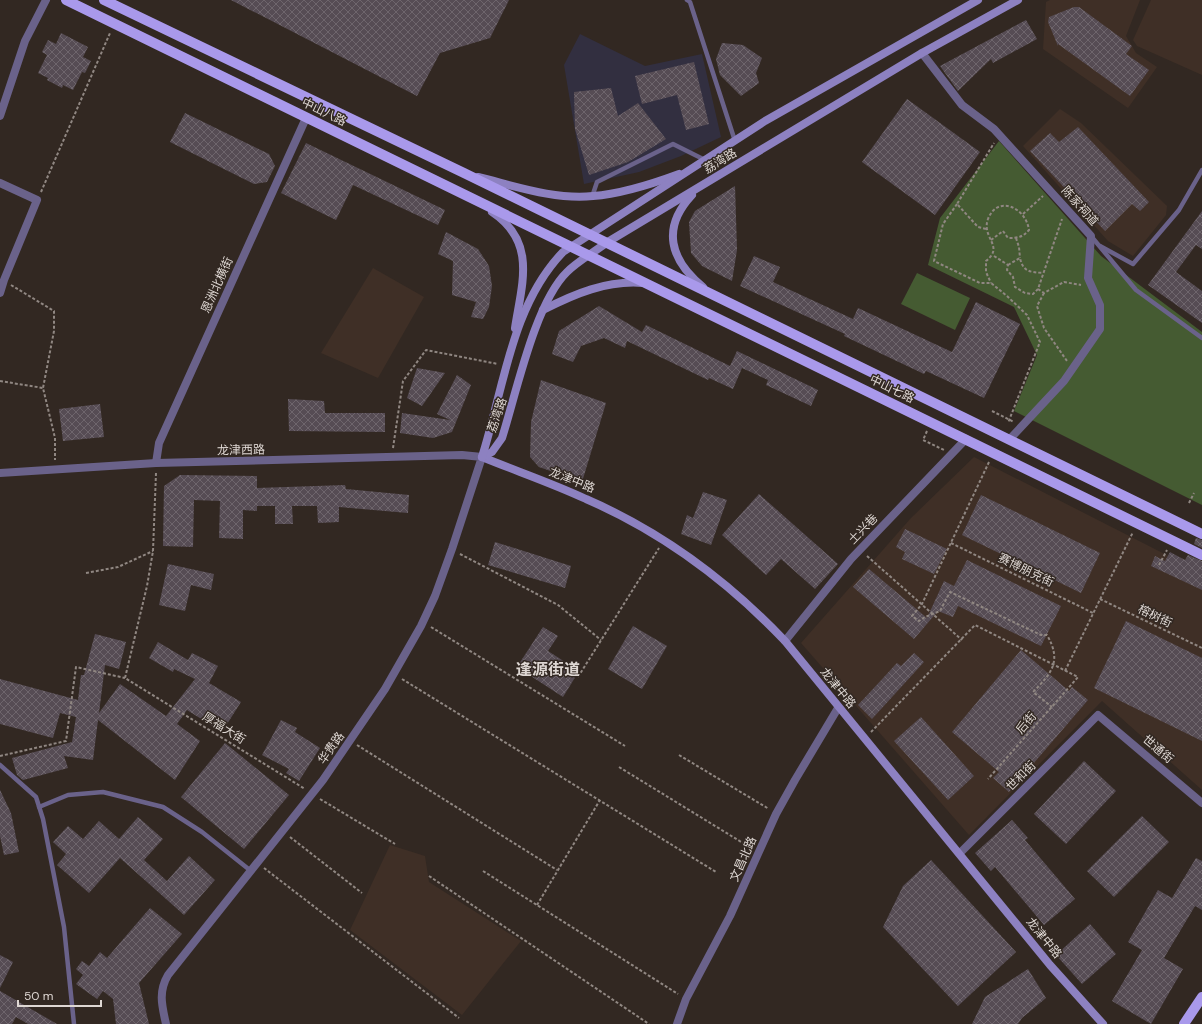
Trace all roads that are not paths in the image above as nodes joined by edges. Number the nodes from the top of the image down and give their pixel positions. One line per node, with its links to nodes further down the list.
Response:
1 (46, 0): 8 (street)
2 (66, 0): 9 (main road, 中山八路)
3 (104, 0): 13 (main road, 中山八路)
4 (687, 0): 10 (lane)
5 (978, 0): 10 (main road, 荔湾路)
6 (1018, 0): 7 (main road, 荔湾路)
7 (922, 53): 15 (main road, 荔湾路); 19 (street, 陈家祠道)
8 (0, 116)
9 (306, 118): 16 (main road, 中山八路); 33 (street, 恩洲北横街)
10 (735, 141): 11 (main road, 荔湾路)
11 (707, 160): 17 (main road); 17 (lane); 18 (main road, 荔湾路)
12 (1202, 170): 22 (lane)
13 (464, 173): 17 (main road); 18 (main road, 中山八路)
14 (0, 183): 25 (street)
15 (698, 188): 20 (main road, 荔湾路); 26 (main road)
16 (468, 197): 21 (main road, 中山八路); 29 (main road)
17 (592, 197)
18 (588, 234): 20 (main road, 中山八路); 21 (main road, 荔湾路)
19 (1091, 236): 22 (lane); 31 (street, 陈家祠道)
20 (606, 243): 23 (main road, 荔湾路); 26 (main road, 中山七路)
21 (571, 246): 23 (main road, 中山七路); 29 (main road, 荔湾路)
22 (1100, 246): 28 (lane)
23 (590, 255): 24 (main road, 中山七路); 27 (main road, 荔湾路)
24 (650, 284): 27 (main road); 30 (main road, 中山七路)
25 (0, 293)
26 (716, 298): 31 (main road, 中山七路)
27 (543, 310): 32 (main road, 荔湾路)
28 (1202, 338)
29 (511, 351): 32 (main road, 荔湾路)
30 (966, 439): 36 (main road, 中山七路); 37 (street, 土兴巷)
31 (1009, 440): 35 (main road, 中山七路)
32 (482, 457): 33 (street, 龙津西路); 37 (main road, 龙津中路); 44 (street, 华贵路)
33 (156, 463): 34 (street, 龙津西路)
34 (0, 473)
35 (1202, 534)
36 (1202, 555)
37 (785, 641): 38 (main road, 龙津中路)
38 (838, 708): 43 (main road, 龙津中路); 48 (street, 文昌北路)
39 (1098, 714): 41 (street, 世通街); 43 (street, 世和街)
40 (0, 766): 42 (lane)
41 (1202, 803)
42 (39, 807): 44 (lane); 46 (lane)
43 (960, 854): 49 (main road, 龙津中路)
44 (251, 871): 47 (street, 华贵路)
45 (1202, 997): 50 (main road)
46 (74, 1024)
47 (166, 1024)
48 (677, 1024)
49 (1103, 1024)
50 (1184, 1024)

